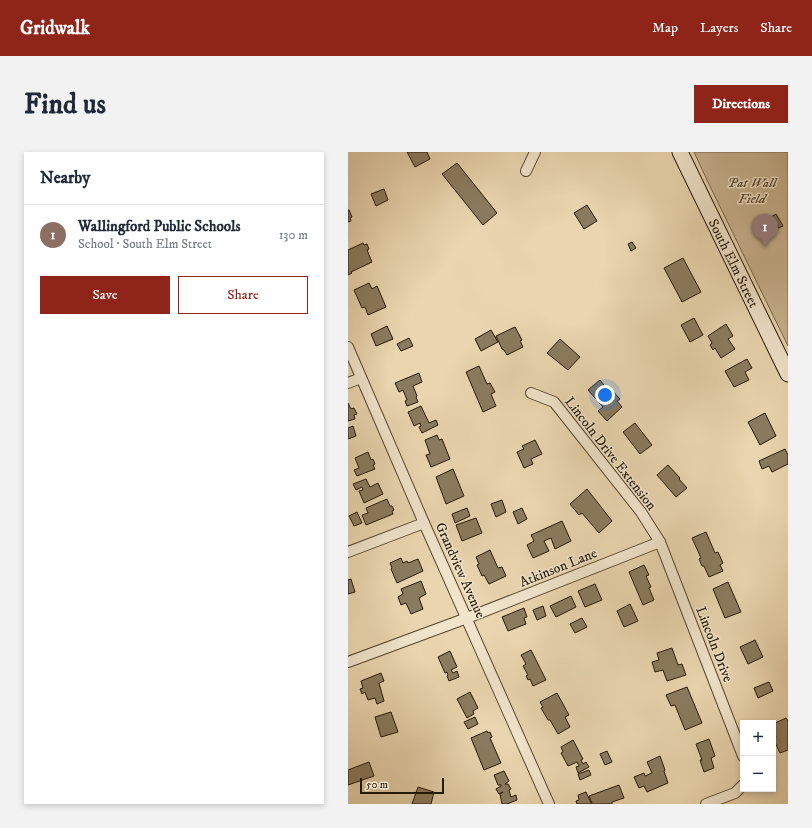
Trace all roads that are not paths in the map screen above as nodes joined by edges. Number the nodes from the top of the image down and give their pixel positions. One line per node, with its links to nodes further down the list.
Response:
1 (535, 152): 3 (street)
2 (680, 152): 5 (main road, South Elm Street)
3 (526, 171)
4 (348, 347): 6 (street, Grandview Avenue)
5 (788, 374)
6 (361, 378): 7 (street); 9 (street, Grandview Avenue)
7 (348, 383)
8 (531, 393): 10 (street, Lincoln Drive Extension)
9 (424, 523): 11 (street); 12 (street, Grandview Avenue)
10 (660, 542): 12 (street, Atkinson Lane); 14 (street, Lincoln Drive)
11 (348, 552)
12 (467, 618): 13 (street, Atkinson Lane); 16 (street, Grandview Avenue)
13 (348, 662)
14 (740, 748)
15 (740, 788): 17 (street)
16 (549, 804)
17 (706, 804)

